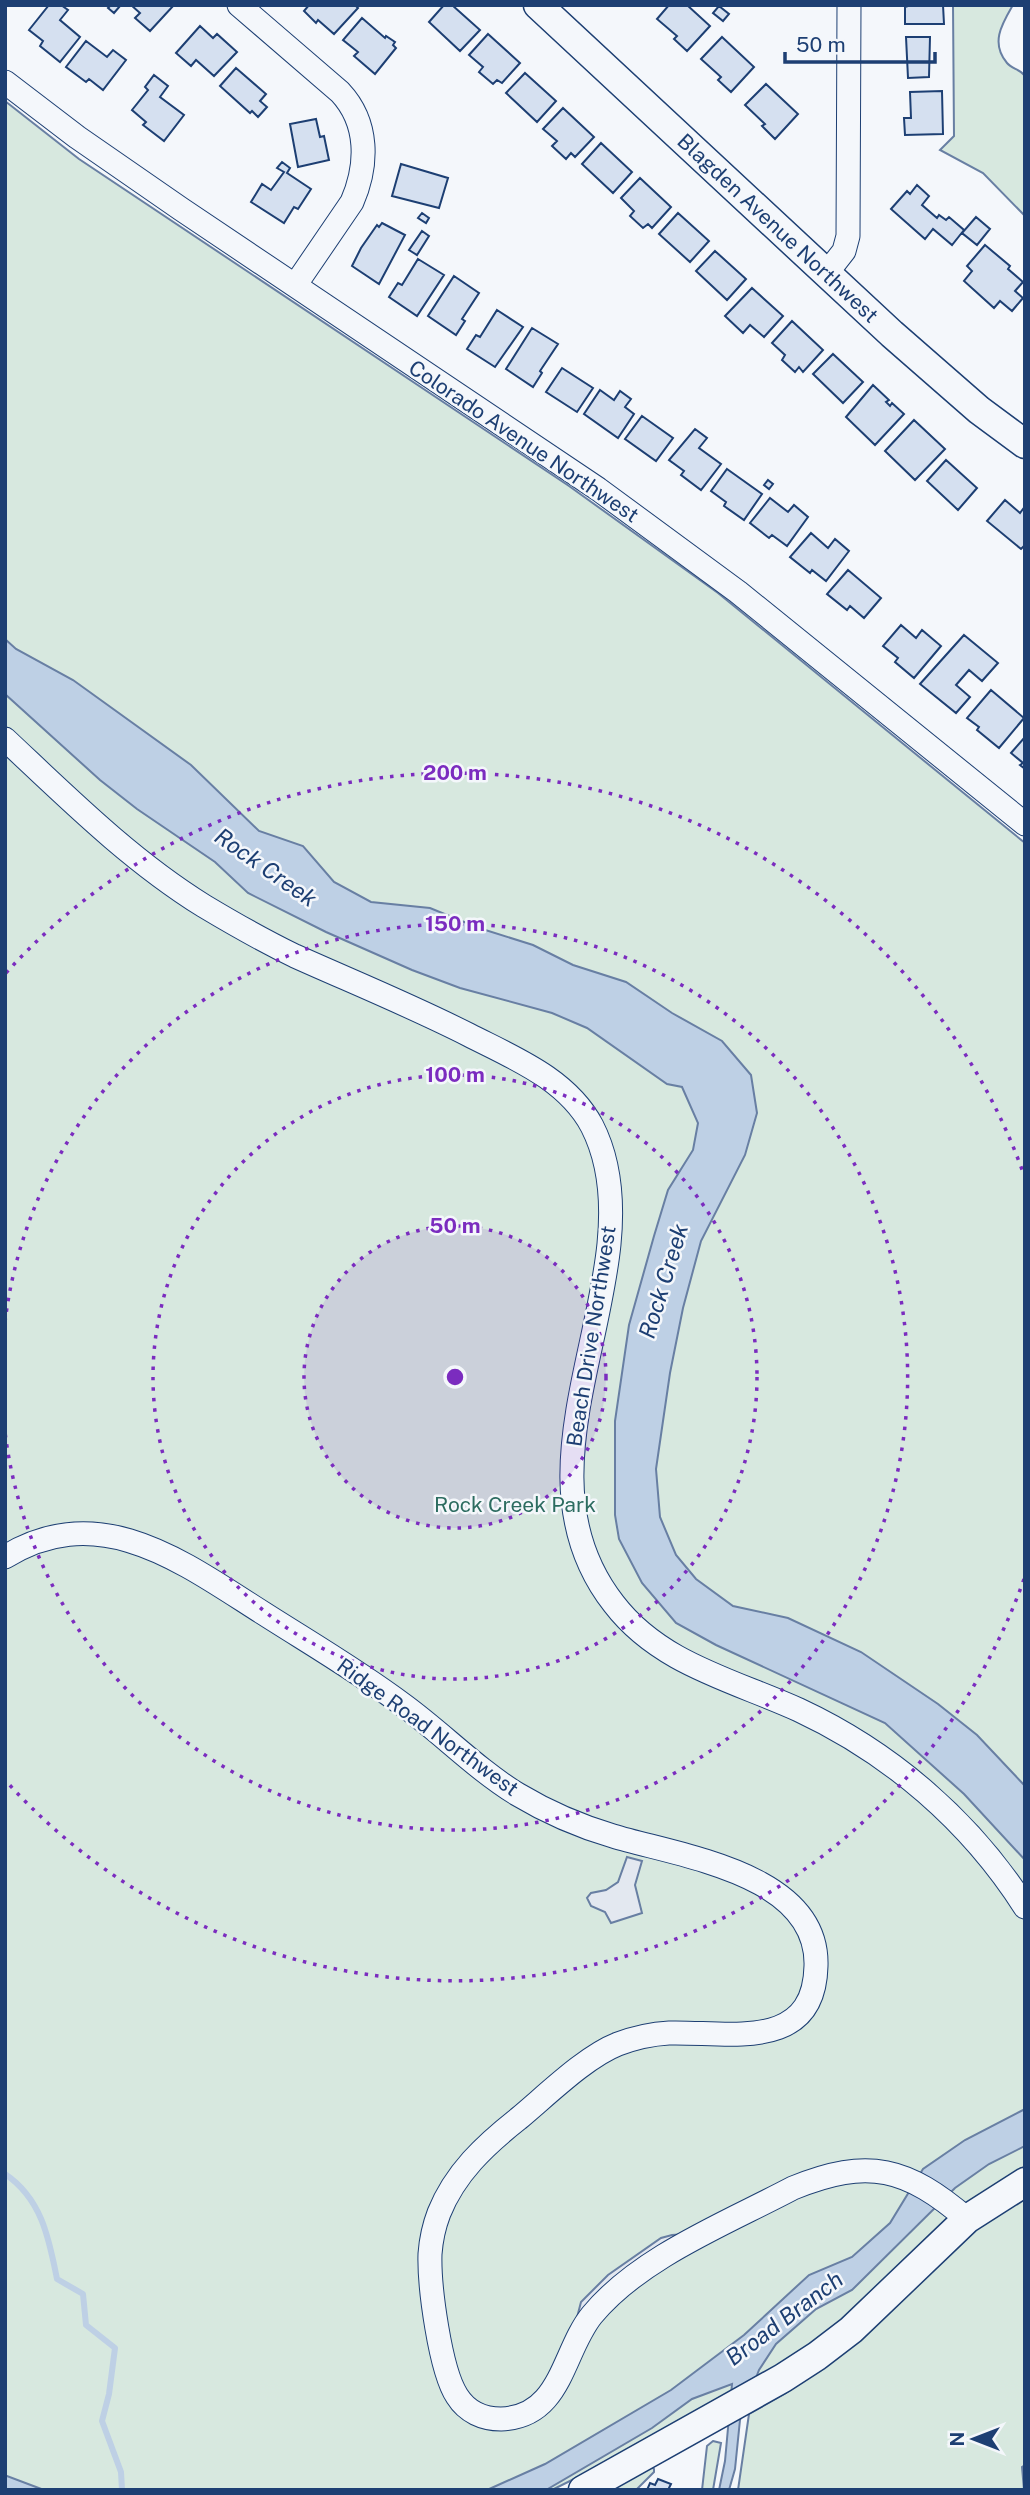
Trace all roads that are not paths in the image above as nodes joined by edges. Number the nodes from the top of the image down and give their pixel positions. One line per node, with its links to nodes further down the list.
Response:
1 (239, 5): 6 (street)
2 (538, 5): 5 (main road, Blagden Avenue Northwest)
3 (849, 5): 5 (street)
4 (5, 82): 6 (street, Colorado Avenue Northwest)
5 (827, 274): 7 (main road, Blagden Avenue Northwest)
6 (296, 284): 9 (street, Colorado Avenue Northwest)
7 (1025, 444)
8 (5, 739): 11 (street, Beach Drive Northwest)
9 (1025, 824)
10 (5, 1557): 13 (street, Ridge Road Northwest)
11 (1025, 1907)
12 (1025, 2182): 13 (main road)
13 (957, 2211): 14 (main road)
14 (583, 2490)

